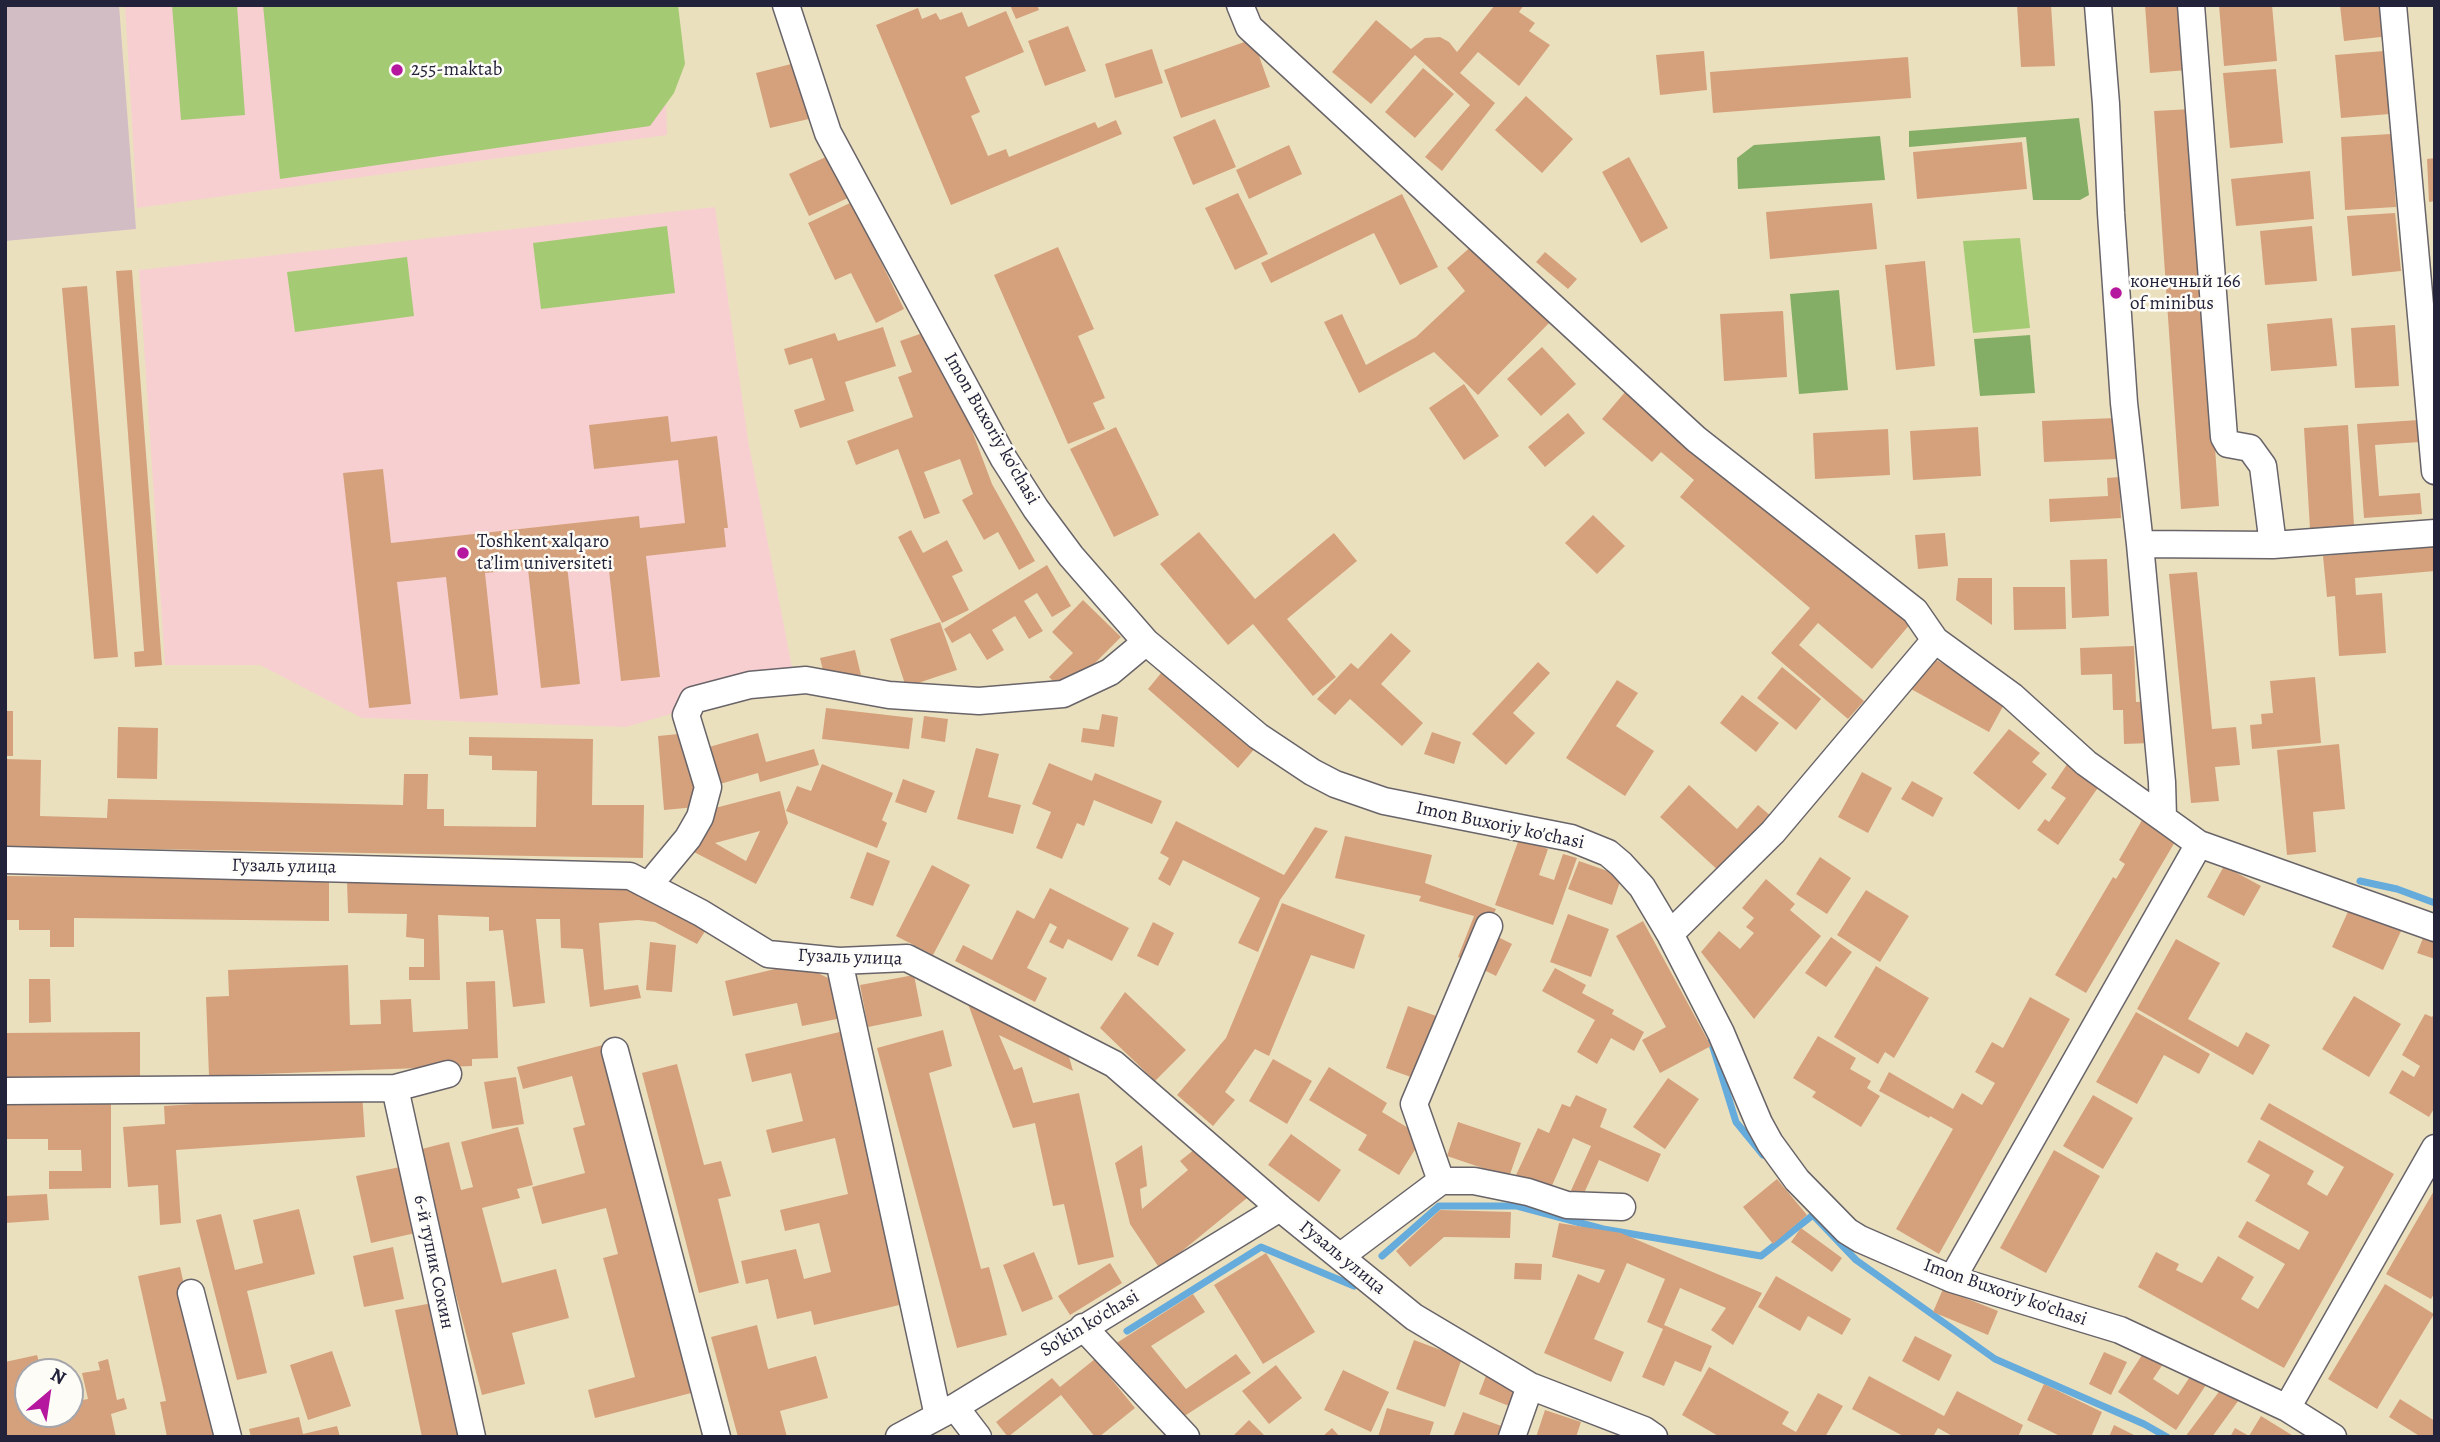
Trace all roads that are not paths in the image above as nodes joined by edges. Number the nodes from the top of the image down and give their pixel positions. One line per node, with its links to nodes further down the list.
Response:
1 (786, 5): 11 (street, Imon Buxoriy ko'chasi)
2 (1240, 5): 10 (street)
3 (2098, 5): 8 (street)
4 (2191, 5): 9 (street)
5 (2393, 5): 6 (street)
6 (2435, 471)
7 (2435, 533): 9 (street)
8 (2140, 544): 9 (street); 12 (street)
9 (2273, 545)
10 (1935, 640): 12 (street); 18 (street)
11 (1146, 642): 15 (street); 18 (street, Imon Buxoriy ko'chasi)
12 (2162, 817): 13 (street)
13 (2199, 844): 17 (street); 29 (street)
14 (5, 860): 15 (street, Гузаль улица)
15 (649, 885): 19 (street, Гузаль улица)
16 (1489, 926): 25 (street)
17 (2435, 928)
18 (1670, 934): 29 (street, Imon Buxoriy ko'chasi)
19 (839, 961): 27 (street, Гузаль улица); 34 (street)
20 (615, 1051): 37 (street)
21 (448, 1074): 22 (street)
22 (395, 1088): 23 (street); 36 (street, 6-й тупик Сокин)
23 (5, 1091)
24 (2435, 1148): 33 (street)
25 (1441, 1181): 26 (street); 28 (street)
26 (1622, 1207)
27 (1280, 1209): 28 (street, Гузаль улица); 31 (street, So'kin ko'chasi)
28 (1341, 1256): 32 (street, Гузаль улица)
29 (1952, 1279): 33 (street, Imon Buxoriy ko'chasi)
30 (191, 1293): 35 (street)
31 (1083, 1327): 34 (street, So'kin ko'chasi); 40 (street)
32 (1530, 1386): 41 (street); 42 (street, Гузаль улица)
33 (2287, 1408): 43 (street, Imon Buxoriy ko'chasi)
34 (946, 1411): 38 (street, So'kin ko'chasi); 39 (street)
35 (228, 1437)
36 (472, 1437)
37 (717, 1437)
38 (899, 1437)
39 (978, 1437)
40 (1186, 1437)
41 (1512, 1437)
42 (1654, 1437)
43 (2333, 1437)

